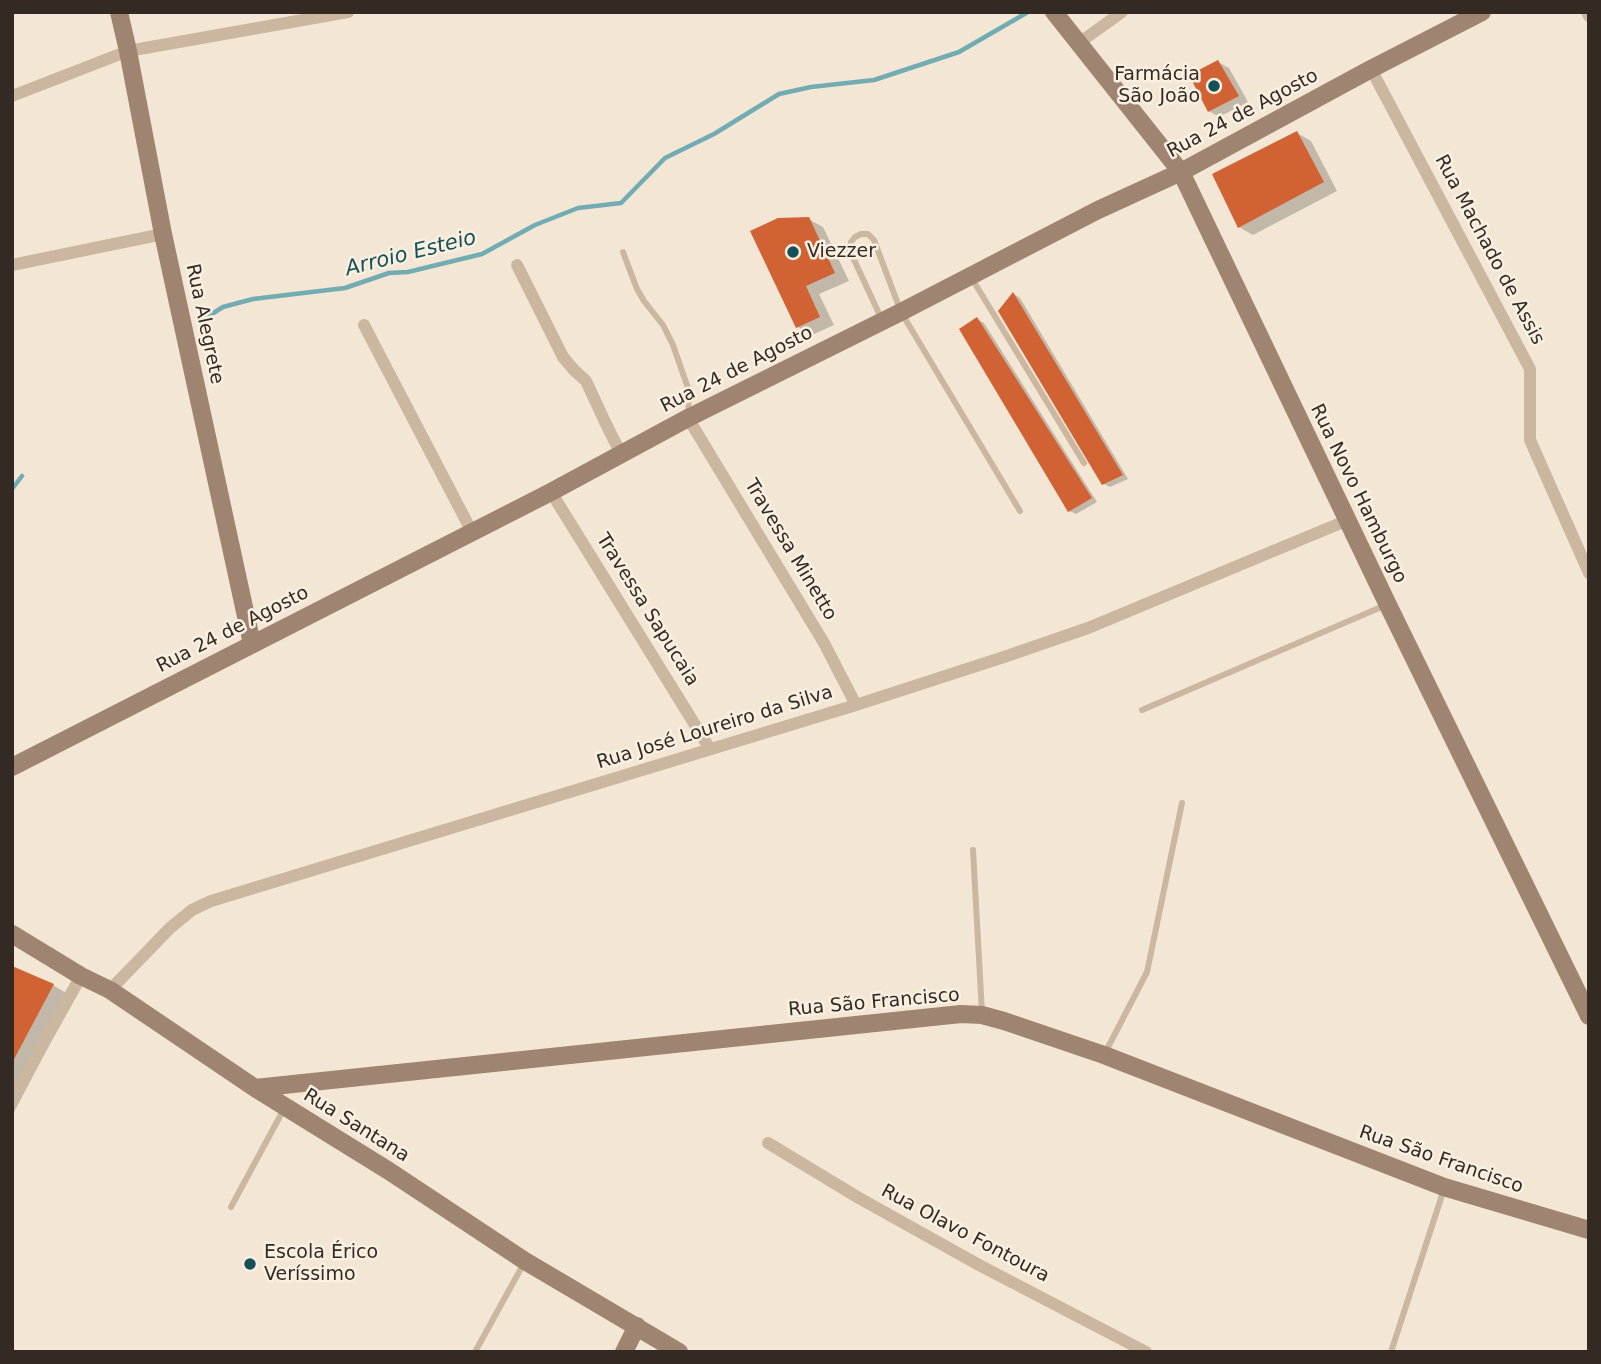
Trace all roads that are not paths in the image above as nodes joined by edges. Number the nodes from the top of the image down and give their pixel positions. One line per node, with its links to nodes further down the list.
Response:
1 (118, 12): 7 (street, Rua Alegrete)
2 (348, 12): 7 (street)
3 (1054, 12): 6 (street, Rua Novo Hamburgo)
4 (1122, 12): 6 (street)
5 (1482, 12): 8 (street, Rua 24 de Agosto)
6 (1080, 43): 10 (street, Rua Novo Hamburgo)
7 (128, 51): 9 (street); 11 (street, Rua Alegrete)
8 (1371, 69): 10 (street, Rua 24 de Agosto); 26 (street, Rua Machado de Assis)
9 (12, 96)
10 (1181, 172): 15 (street, Rua 24 de Agosto); 24 (street, Rua Novo Hamburgo)
11 (163, 234): 13 (street); 28 (street, Rua Alegrete)
12 (623, 252): 19 (lane)
13 (12, 265)
14 (517, 265): 20 (street)
15 (970, 275): 16 (street, Rua 24 de Agosto); 21 (lane)
16 (901, 312): 17 (street, Rua 24 de Agosto); 17 (lane); 23 (lane)
17 (882, 320): 19 (street, Rua 24 de Agosto)
18 (364, 325): 25 (street)
19 (688, 418): 20 (street, Rua 24 de Agosto); 29 (street, Travessa Minetto)
20 (621, 454): 22 (street, Rua 24 de Agosto)
21 (1084, 463)
22 (551, 492): 25 (street, Rua 24 de Agosto); 31 (street, Travessa Sapucaia)
23 (1020, 511)
24 (1348, 520): 27 (street, Rua Novo Hamburgo); 29 (street, Rua José Loureiro da Silva)
25 (472, 532): 28 (street, Rua 24 de Agosto)
26 (1589, 573)
27 (1388, 604): 30 (lane); 39 (street, Rua Novo Hamburgo)
28 (253, 644): 32 (street, Rua 24 de Agosto)
29 (856, 705): 31 (street, Rua José Loureiro da Silva)
30 (1142, 710)
31 (710, 749): 37 (street, Rua José Loureiro da Silva)
32 (12, 767)
33 (1182, 803): 40 (lane)
34 (973, 850): 38 (lane)
35 (12, 934): 36 (street, Rua Santana)
36 (81, 976): 37 (street, Rua Santana); 42 (street)
37 (110, 990): 41 (street, Rua Santana)
38 (982, 1015): 40 (street, Rua São Francisco); 41 (street, Rua São Francisco)
39 (1589, 1016)
40 (1104, 1055): 45 (street, Rua São Francisco)
41 (255, 1088): 43 (street, Rua Santana)
42 (12, 1100)
43 (285, 1107): 46 (lane); 48 (street, Rua Santana)
44 (768, 1143): 53 (street, Rua Olavo Fontoura)
45 (1444, 1187): 47 (street, Rua São Francisco); 54 (lane)
46 (231, 1207)
47 (1589, 1230)
48 (525, 1261): 49 (street, Rua Santana); 50 (lane)
49 (637, 1326): 51 (street); 52 (street, Rua Santana)
50 (475, 1352)
51 (624, 1352)
52 (679, 1352)
53 (1146, 1352)
54 (1391, 1352)

